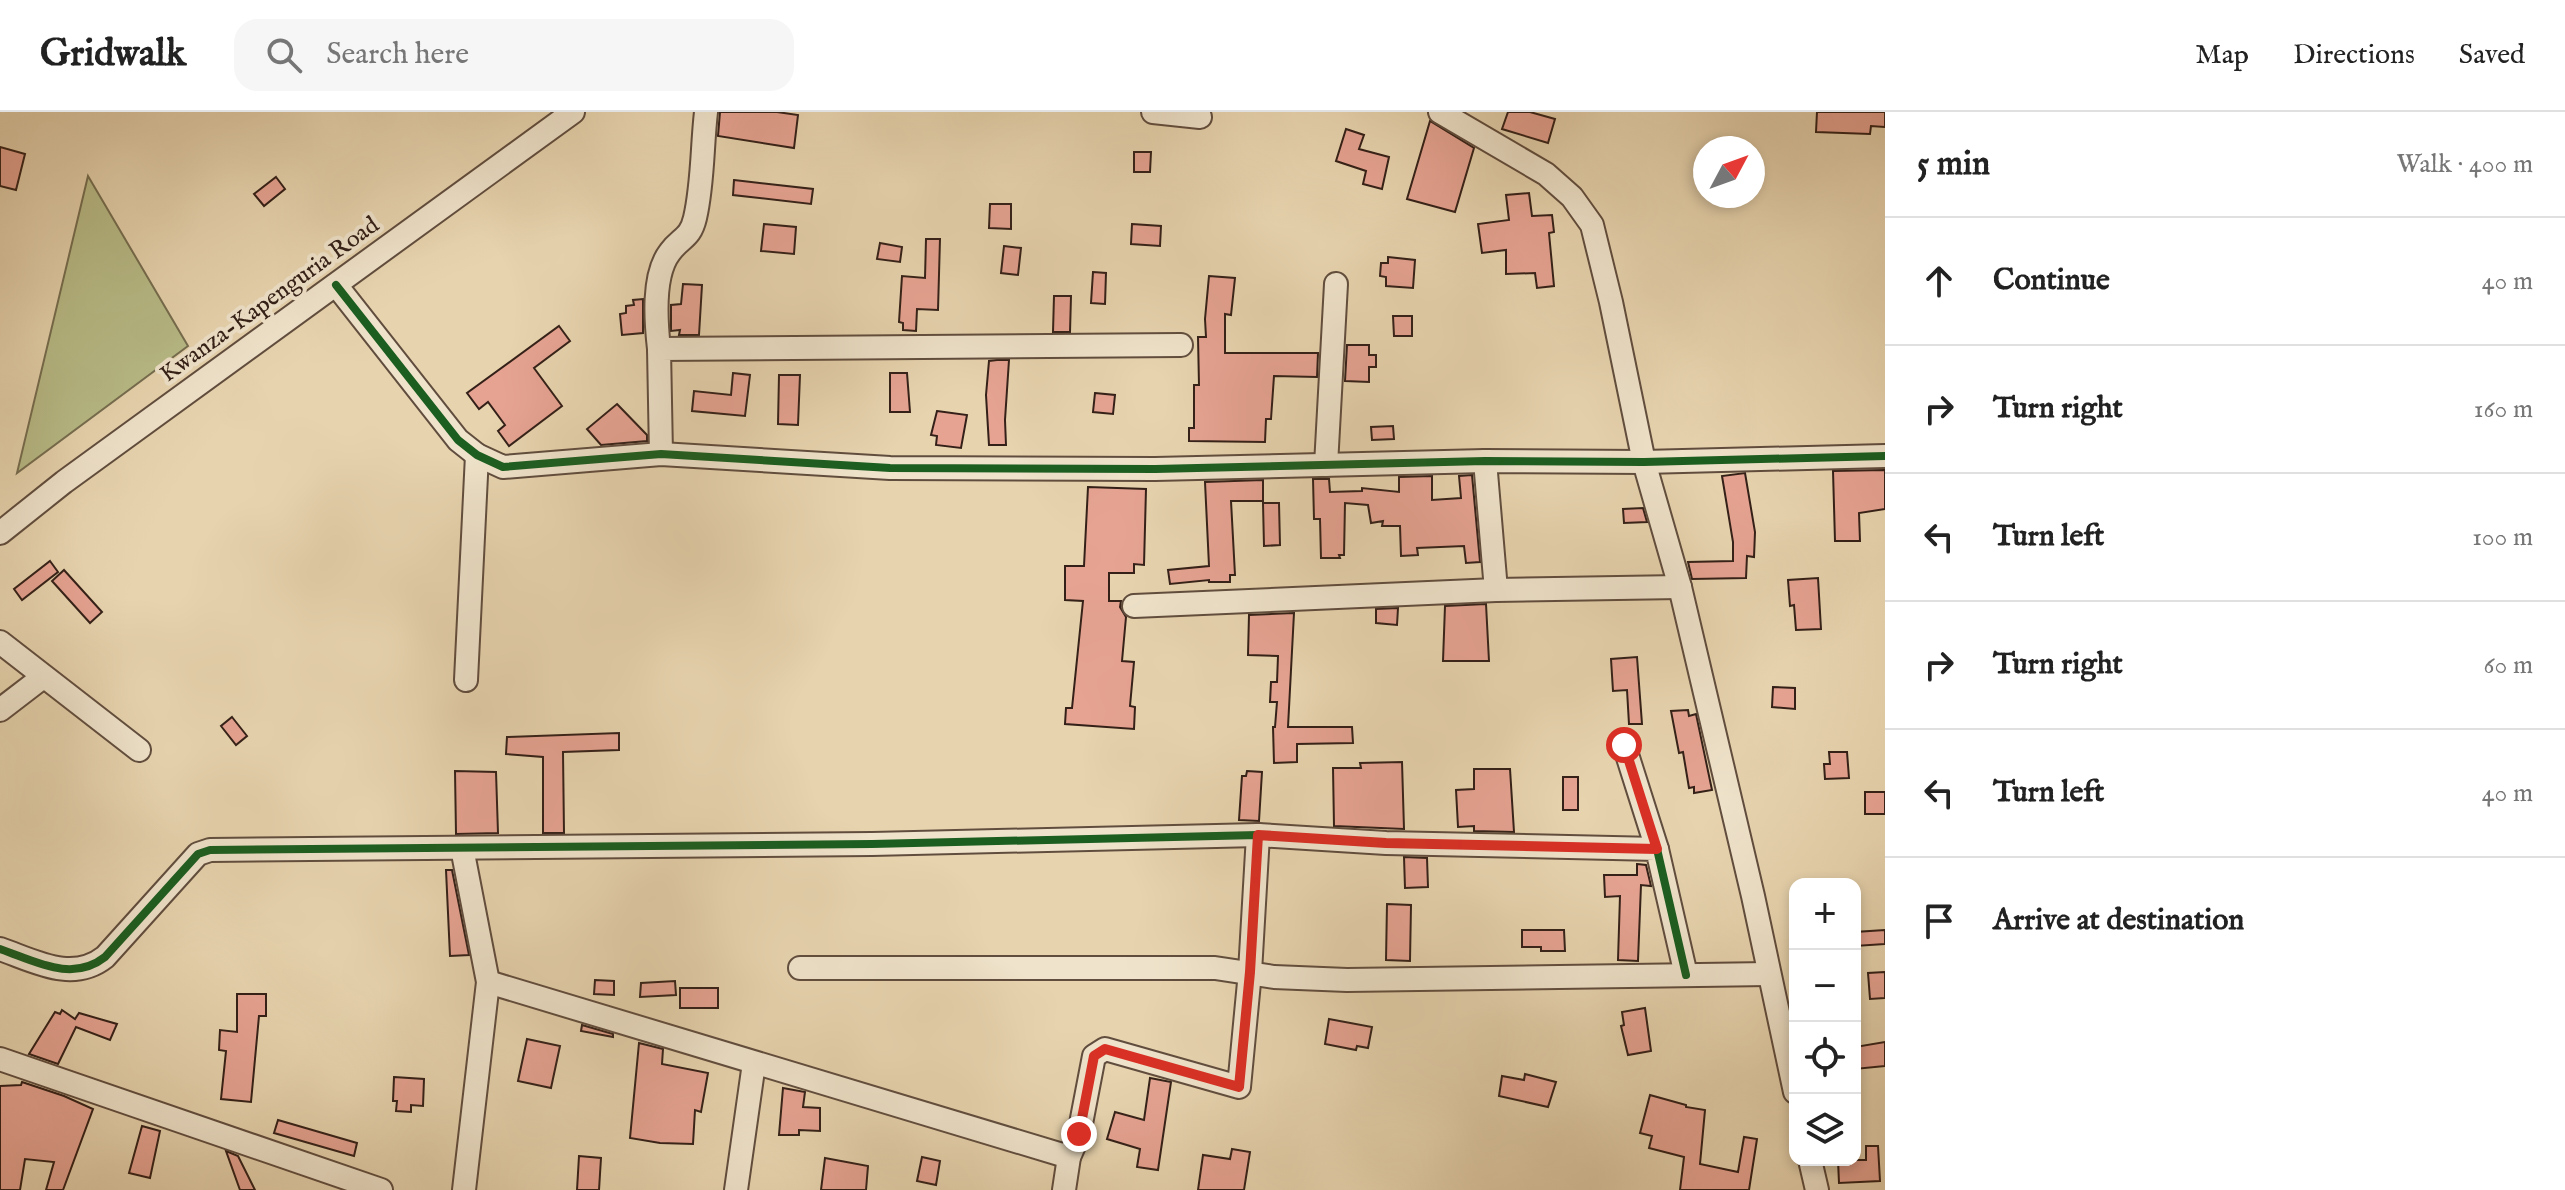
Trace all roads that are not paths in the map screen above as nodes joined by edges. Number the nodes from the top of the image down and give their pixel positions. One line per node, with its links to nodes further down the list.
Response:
1 (573, 112): 7 (street, Kwanza-Kapenguria Road)
2 (706, 112): 9 (street)
3 (1153, 112): 5 (street)
4 (1440, 112): 14 (street)
5 (1200, 117)
6 (1336, 284): 15 (street)
7 (336, 285): 11 (street); 16 (street, Kwanza-Kapenguria Road)
8 (1181, 345): 9 (street)
9 (659, 349): 10 (street)
10 (661, 454): 11 (street); 15 (street)
11 (477, 455): 22 (street)
12 (1885, 456): 14 (street)
13 (1485, 461): 14 (street); 15 (street); 18 (street)
14 (1644, 462): 17 (street)
15 (1326, 465)
16 (0, 533)
17 (1680, 587): 18 (street); 32 (street)
18 (1496, 590): 19 (street)
19 (1134, 606)
20 (0, 642): 21 (street)
21 (43, 677): 23 (street); 25 (street)
22 (466, 680)
23 (0, 710)
24 (1624, 745): 28 (street)
25 (139, 750)
26 (1258, 835): 27 (street); 28 (street); 31 (street)
27 (462, 848): 29 (street); 34 (street)
28 (1657, 849): 33 (street)
29 (0, 949)
30 (800, 968): 31 (street)
31 (1250, 972): 33 (street); 38 (street)
32 (1769, 974): 33 (street); 37 (street)
33 (1686, 975)
34 (488, 982): 36 (street); 42 (street)
35 (0, 1059): 40 (street)
36 (754, 1063): 38 (street); 43 (street)
37 (1789, 1065)
38 (1069, 1157): 44 (street)
39 (1811, 1166): 45 (street)
40 (343, 1183): 41 (street)
41 (381, 1190)
42 (464, 1190)
43 (736, 1190)
44 (1064, 1190)
45 (1817, 1190)

